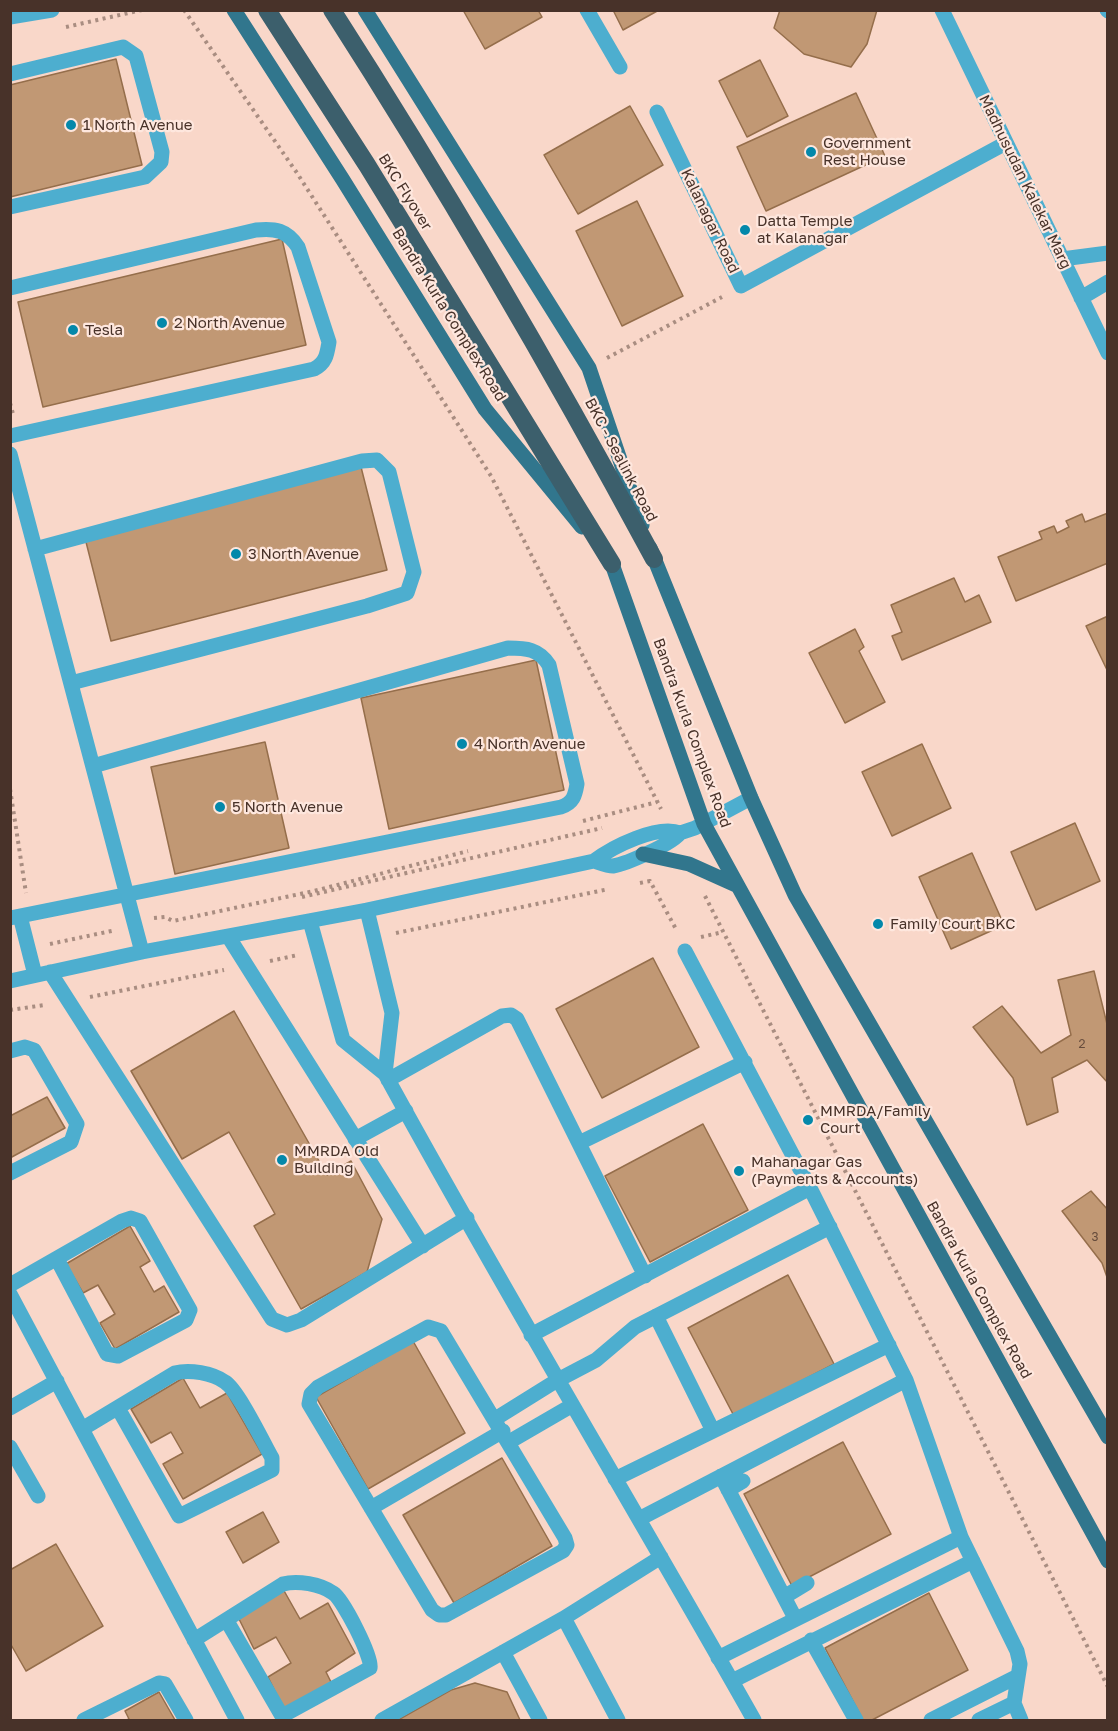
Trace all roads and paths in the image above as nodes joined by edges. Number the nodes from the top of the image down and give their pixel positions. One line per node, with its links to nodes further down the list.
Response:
1 (52, 10): 12 (street)
2 (116, 10): 11 (path)
3 (141, 10): 11 (path)
4 (184, 10): 37 (path)
5 (234, 10): 32 (main road, Bandra Kurla Complex Road)
6 (267, 10): 32 (highway, BKC Flyover)
7 (332, 10): 31 (highway, BKC - Sealink Road)
8 (365, 10): 26 (main road, Bandra Kurla Complex Road)
9 (587, 10): 14 (street)
10 (942, 10): 17 (street, Madhusudan Kalekar Marg)
11 (119, 15): 13 (path)
12 (10, 17)
13 (65, 28)
14 (620, 67)
15 (10, 74): 18 (street)
16 (657, 112): 22 (street, Kalanagar Road)
17 (1006, 143): 20 (street, Madhusudan Kalekar Marg); 22 (street, Kalanagar Road)
18 (10, 207)
19 (1107, 253): 20 (street)
20 (1062, 260): 24 (street, Madhusudan Kalekar Marg)
21 (1107, 282): 24 (street)
22 (741, 286): 26 (path)
23 (10, 288): 28 (street)
24 (1081, 298): 25 (street, Madhusudan Kalekar Marg)
25 (1107, 353)
26 (589, 368): 31 (main road, Bandra Kurla Complex Road)
27 (10, 403): 28 (path)
28 (14, 435)
29 (10, 454): 30 (street)
30 (35, 549): 33 (street); 33 (street)
31 (654, 559): 36 (main road, Bandra Kurla Complex Road)
32 (612, 564): 39 (main road, Bandra Kurla Complex Road)
33 (71, 683): 34 (street)
34 (93, 766): 47 (street); 47 (street)
35 (10, 789): 49 (path)
36 (751, 798): 39 (street); 86 (main road, Bandra Kurla Complex Road)
37 (657, 802): 38 (path); 41 (path)
38 (577, 822)
39 (704, 824): 41 (street); 46 (main road, Bandra Kurla Complex Road)
40 (606, 827): 50 (path)
41 (675, 831): 43 (street); 44 (street)
42 (474, 849): 52 (path)
43 (643, 854): 44 (street); 45 (main road)
44 (594, 861): 48 (street)
45 (689, 864): 46 (main road); 109 (path)
46 (738, 886): 97 (main road, Bandra Kurla Complex Road)
47 (127, 896): 49 (street); 52 (street)
48 (367, 910): 51 (street); 61 (street)
49 (20, 916): 54 (street)
50 (205, 921)
51 (310, 921): 53 (street); 61 (street)
52 (135, 926): 54 (path); 56 (street)
53 (228, 936): 56 (street); 63 (street)
54 (28, 949): 57 (street)
55 (685, 951): 60 (street)
56 (142, 952): 57 (street)
57 (42, 974): 58 (street); 69 (street)
58 (10, 981)
59 (10, 1051): 65 (street)
60 (745, 1062): 64 (street); 66 (street)
61 (386, 1077): 62 (street); 64 (street)
62 (406, 1111): 63 (street); 67 (street)
63 (355, 1139): 69 (street)
64 (579, 1143): 71 (street)
65 (10, 1173)
66 (810, 1188): 68 (street); 71 (street)
67 (467, 1218): 69 (street); 75 (street)
68 (830, 1227): 74 (street); 76 (street)
69 (423, 1246)
70 (57, 1259): 70 (street); 72 (street)
71 (645, 1276): 75 (street)
72 (10, 1286)
73 (10, 1294): 78 (street)
74 (656, 1316): 79 (street); 85 (street)
75 (531, 1335): 79 (street)
76 (889, 1345): 77 (street); 85 (street)
77 (906, 1380): 90 (street); 94 (street)
78 (57, 1381): 81 (street); 83 (street)
79 (556, 1381): 80 (street); 84 (street)
80 (572, 1406): 84 (street); 88 (street)
81 (10, 1408)
82 (119, 1410): 82 (street); 83 (street)
83 (82, 1429): 103 (street)
84 (502, 1431): 92 (street); 92 (street); 92 (street)
85 (713, 1431): 88 (street)
86 (1107, 1437)
87 (10, 1447): 91 (street)
88 (615, 1479): 93 (street)
89 (743, 1481): 90 (street)
90 (724, 1483): 93 (street); 99 (street)
91 (38, 1496)
92 (371, 1508)
93 (639, 1519): 95 (street)
94 (961, 1537): 96 (street); 101 (street)
95 (661, 1557): 100 (street); 106 (street)
96 (973, 1562): 104 (street); 107 (street)
97 (1107, 1562)
98 (807, 1583): 99 (street)
99 (784, 1597): 101 (street)
100 (564, 1618): 105 (street); 111 (street)
101 (795, 1618): 106 (street)
102 (227, 1620): 102 (street); 103 (street)
103 (194, 1640): 114 (street)
104 (811, 1640): 108 (street); 118 (street)
105 (503, 1652): 115 (street); 116 (street)
106 (718, 1658): 108 (street)
107 (1018, 1676): 110 (street); 119 (street)
108 (732, 1681): 117 (street)
109 (1107, 1687)
110 (1014, 1703): 120 (street); 121 (street)
111 (615, 1719)
112 (84, 1720): 113 (street)
113 (186, 1720)
114 (237, 1720)
115 (382, 1720)
116 (540, 1720)
117 (754, 1720)
118 (856, 1720)
119 (931, 1720)
120 (979, 1720)
121 (1021, 1720)

